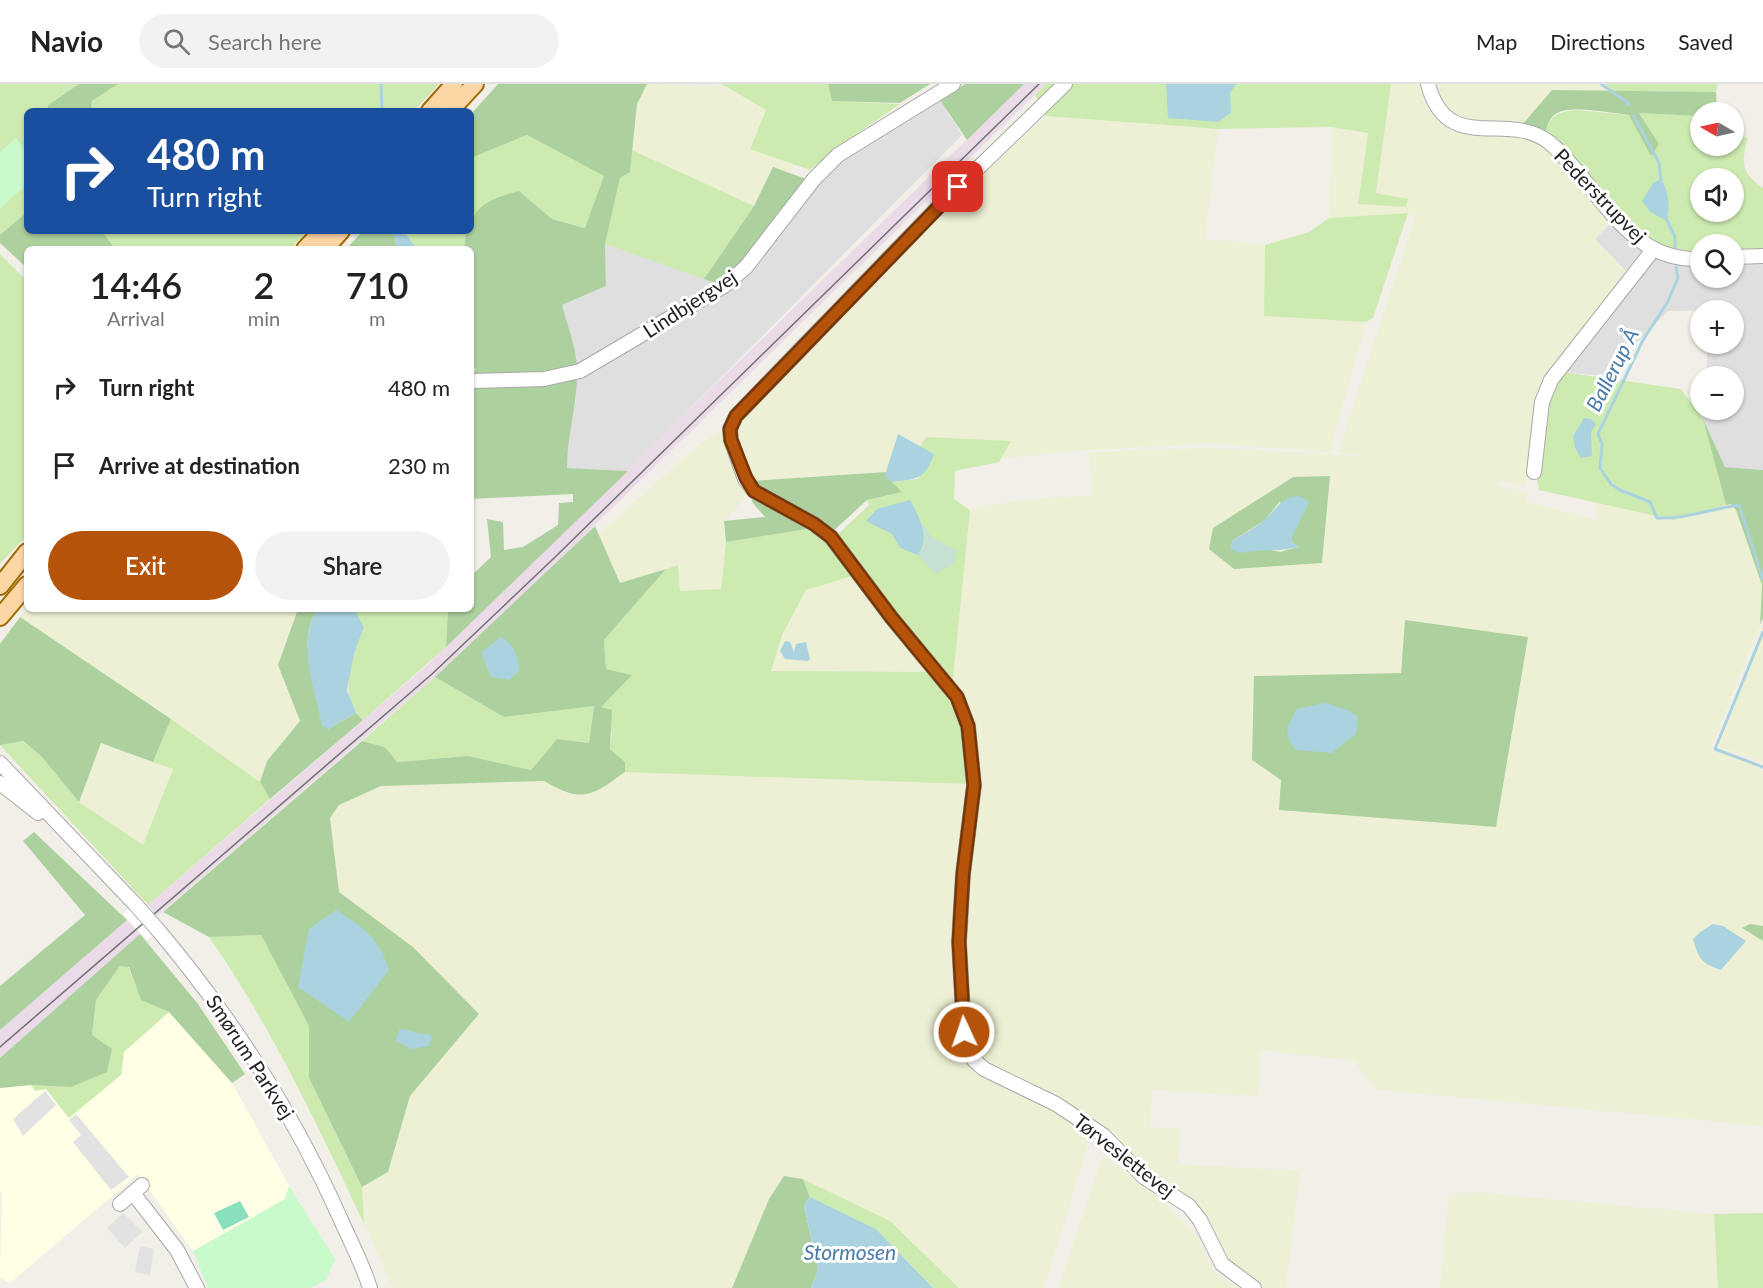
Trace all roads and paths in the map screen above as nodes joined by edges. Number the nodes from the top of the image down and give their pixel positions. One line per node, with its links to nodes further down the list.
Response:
1 (454, 84): 6 (main road)
2 (475, 84): 7 (main road)
3 (953, 84): 16 (street, Lindbjergvej)
4 (1065, 84): 27 (street, Tørveslettevej)
5 (1428, 84): 12 (street, Pederstrupvej)
6 (433, 108)
7 (453, 108)
8 (319, 234): 10 (main road)
9 (338, 234): 11 (main road)
10 (308, 246)
11 (328, 246)
12 (1653, 250): 15 (street, Pederstrupvej); 17 (street, Pederstrupvej)
13 (1763, 256): 14 (street)
14 (1744, 257)
15 (1690, 259)
16 (474, 381)
17 (1534, 472)
18 (24, 556): 19 (main road)
19 (0, 586)
20 (24, 588): 21 (main road)
21 (0, 616)
22 (2, 771): 25 (street, Smørum Parkvej, bridge)
23 (120, 1204): 24 (street)
24 (191, 1281): 26 (street)
25 (365, 1286)
26 (197, 1288)
27 (1254, 1288)

